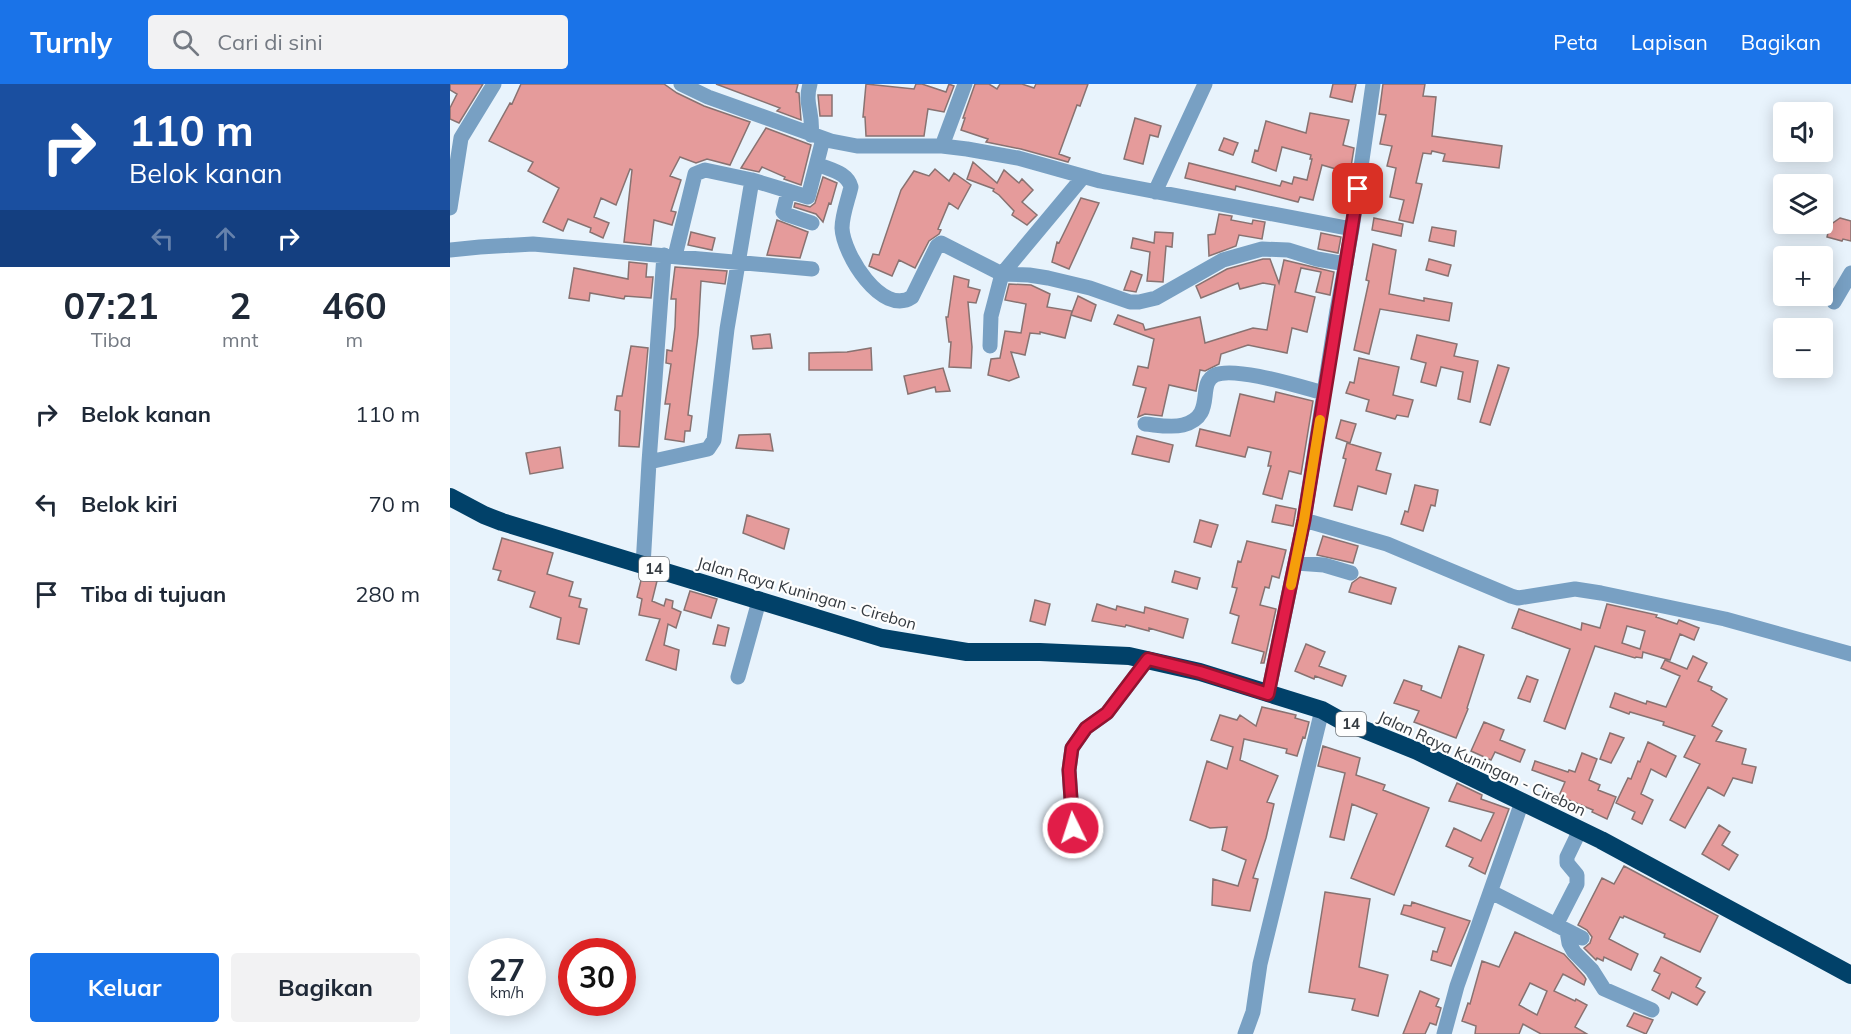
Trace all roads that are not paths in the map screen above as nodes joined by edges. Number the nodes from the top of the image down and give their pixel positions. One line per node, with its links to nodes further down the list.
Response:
1 (494, 84): 14 (street)
2 (681, 84): 7 (street)
3 (810, 84): 7 (street)
4 (965, 84): 8 (street)
5 (1205, 84): 13 (street)
6 (1373, 84): 16 (street)
7 (817, 137): 8 (street); 9 (street)
8 (942, 146): 10 (street)
9 (817, 164): 12 (street); 23 (street)
10 (1083, 177): 13 (street); 23 (street)
11 (752, 180): 12 (street); 18 (street); 19 (street)
12 (788, 192): 15 (street)
13 (1155, 192): 16 (street)
14 (450, 208)
15 (812, 223)
16 (1352, 229): 20 (street)
17 (450, 250): 18 (street)
18 (669, 256): 19 (street); 28 (street)
19 (739, 262): 21 (street); 28 (street)
20 (1346, 264): 23 (street); 26 (street)
21 (812, 269)
22 (1851, 273): 24 (street)
23 (1002, 274): 25 (street)
24 (1834, 302)
25 (990, 346)
26 (1324, 393): 27 (street); 30 (street)
27 (1146, 424)
28 (649, 462): 32 (street)
29 (450, 497): 32 (highway, Jalan Raya Kuningan - Cirebon / 14)
30 (1304, 520): 31 (street); 35 (street)
31 (1296, 563): 33 (street); 38 (street)
32 (643, 566): 34 (highway, Jalan Raya Kuningan - Cirebon / 14)
33 (1351, 573)
34 (759, 601): 36 (highway, Jalan Raya Kuningan - Cirebon / 14); 37 (street)
35 (1851, 654)
36 (1148, 659): 38 (highway, Jalan Raya Kuningan - Cirebon / 14); 41 (street)
37 (738, 677)
38 (1268, 694): 39 (highway, Jalan Raya Kuningan - Cirebon / 14)
39 (1322, 710): 40 (highway, Jalan Raya Kuningan - Cirebon / 14); 48 (street)
40 (1522, 802): 42 (highway, Jalan Raya Kuningan - Cirebon / 14); 43 (street)
41 (1073, 828)
42 (1580, 830): 44 (street); 46 (highway, Jalan Raya Kuningan - Cirebon / 14)
43 (1491, 892): 44 (street); 49 (street)
44 (1561, 928): 45 (street); 47 (street)
45 (1582, 938)
46 (1849, 974)
47 (1652, 1011)
48 (1245, 1034)
49 (1444, 1034)

